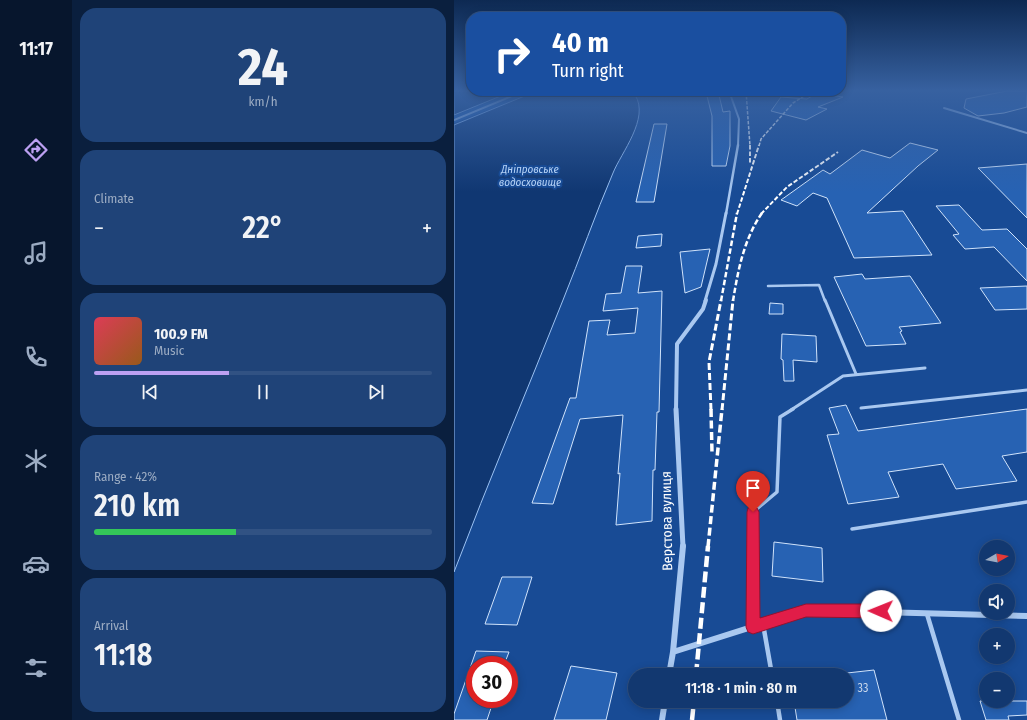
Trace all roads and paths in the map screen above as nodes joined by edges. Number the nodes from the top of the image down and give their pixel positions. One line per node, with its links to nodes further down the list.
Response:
1 (739, 125): 15 (street, Верстова вулиця)
2 (996, 125): 3 (street)
3 (1027, 133)
4 (768, 286): 6 (lane)
5 (925, 368): 6 (lane)
6 (856, 374): 14 (lane)
7 (1027, 390): 8 (lane)
8 (861, 408)
9 (1027, 502): 10 (lane)
10 (852, 529)
11 (926, 612): 12 (street); 13 (street); 22 (lane)
12 (1027, 616)
13 (763, 624): 14 (street); 17 (lane)
14 (753, 627): 15 (street)
15 (673, 652): 16 (street, Верстова вулиця)
16 (670, 668)
17 (771, 668)
18 (664, 708): 20 (street)
19 (778, 708): 21 (lane)
20 (662, 720)
21 (780, 720)
22 (959, 720)

